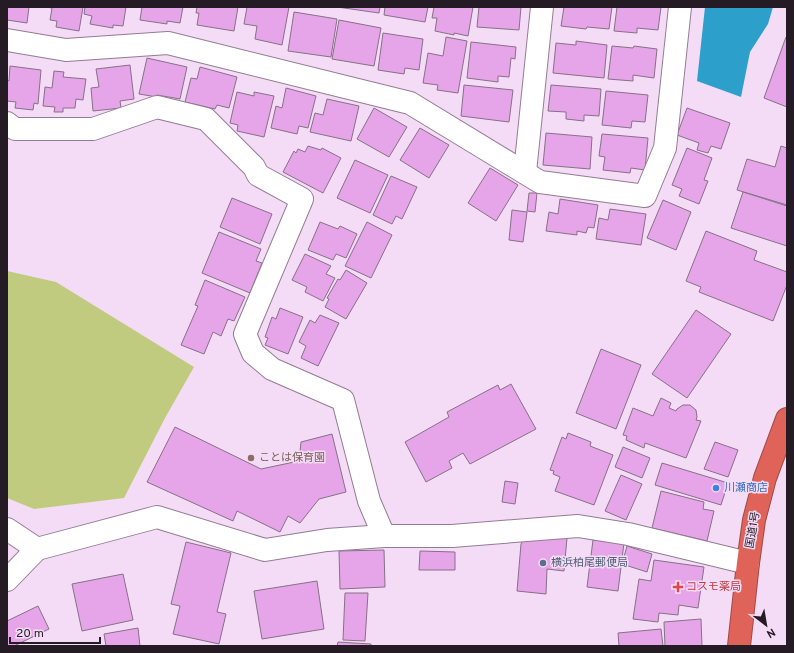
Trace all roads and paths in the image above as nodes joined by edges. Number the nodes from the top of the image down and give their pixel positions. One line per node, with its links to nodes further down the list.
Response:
1 (542, 7): 5 (street)
2 (680, 7): 5 (street)
3 (7, 40): 5 (street)
4 (7, 123): 8 (street)
5 (525, 172)
6 (787, 420): 10 (highway, 国道1号)
7 (7, 529): 9 (street)
8 (384, 536): 9 (street); 10 (street)
9 (36, 549): 11 (street)
10 (748, 563): 12 (highway, 国道1号)
11 (7, 580)
12 (739, 646)

